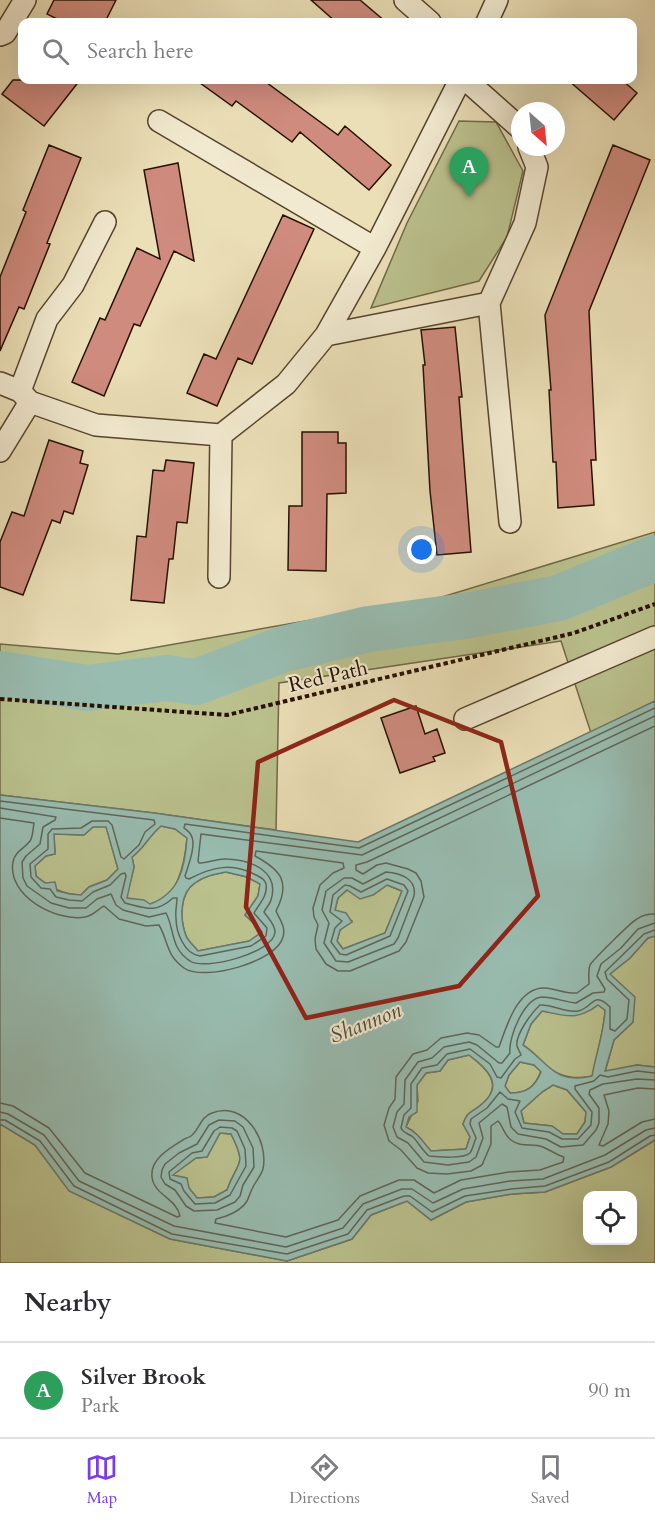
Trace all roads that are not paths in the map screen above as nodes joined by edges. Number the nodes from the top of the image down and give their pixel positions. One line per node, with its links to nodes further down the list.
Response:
1 (24, 0): 6 (street)
2 (405, 0): 4 (street)
3 (497, 0): 5 (street)
4 (425, 18)
5 (489, 18)
6 (0, 35)
7 (458, 84): 13 (street)
8 (470, 84): 9 (street)
9 (511, 120)
10 (159, 122): 13 (street)
11 (533, 156): 14 (street)
12 (105, 222): 17 (street)
13 (375, 248): 15 (street)
14 (489, 303): 15 (street); 20 (street)
15 (326, 335): 18 (street)
16 (0, 383): 17 (street)
17 (25, 396): 18 (street); 19 (street)
18 (221, 435): 21 (street)
19 (0, 451)
20 (510, 522)
21 (219, 577)
22 (655, 637): 23 (street)
23 (465, 719)

